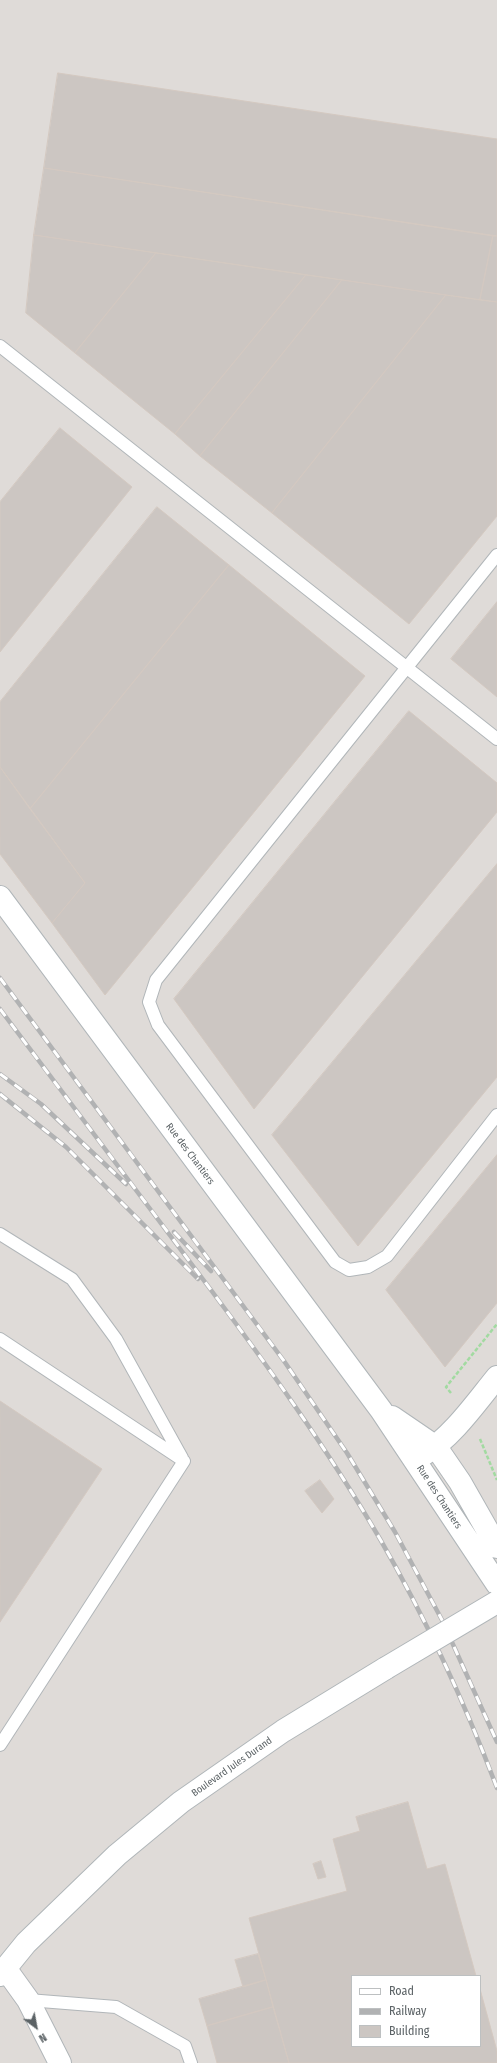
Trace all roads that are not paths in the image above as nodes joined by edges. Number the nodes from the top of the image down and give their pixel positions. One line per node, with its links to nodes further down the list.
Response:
1 (0, 346): 3 (lane)
2 (497, 555): 3 (lane)
3 (407, 668): 4 (lane); 6 (lane)
4 (497, 739)
5 (0, 897): 10 (street, Rue des Chantiers)
6 (497, 1115)
7 (0, 1234): 12 (lane)
8 (0, 1339): 12 (lane)
9 (497, 1377): 11 (street)
10 (381, 1410): 11 (street, Rue des Chantiers); 13 (street, Rue des Chantiers)
11 (436, 1447): 13 (street); 14 (street, Rue des Chantiers)
12 (184, 1460): 17 (lane)
13 (416, 1460): 15 (street, Rue des Chantiers)
14 (497, 1547)
15 (497, 1584)
16 (497, 1602): 18 (street, Boulevard Jules Durand, bridge)
17 (0, 1745)
18 (3, 1972): 19 (street)
19 (28, 2000): 20 (street); 21 (lane)
20 (60, 2063)
21 (190, 2063)

